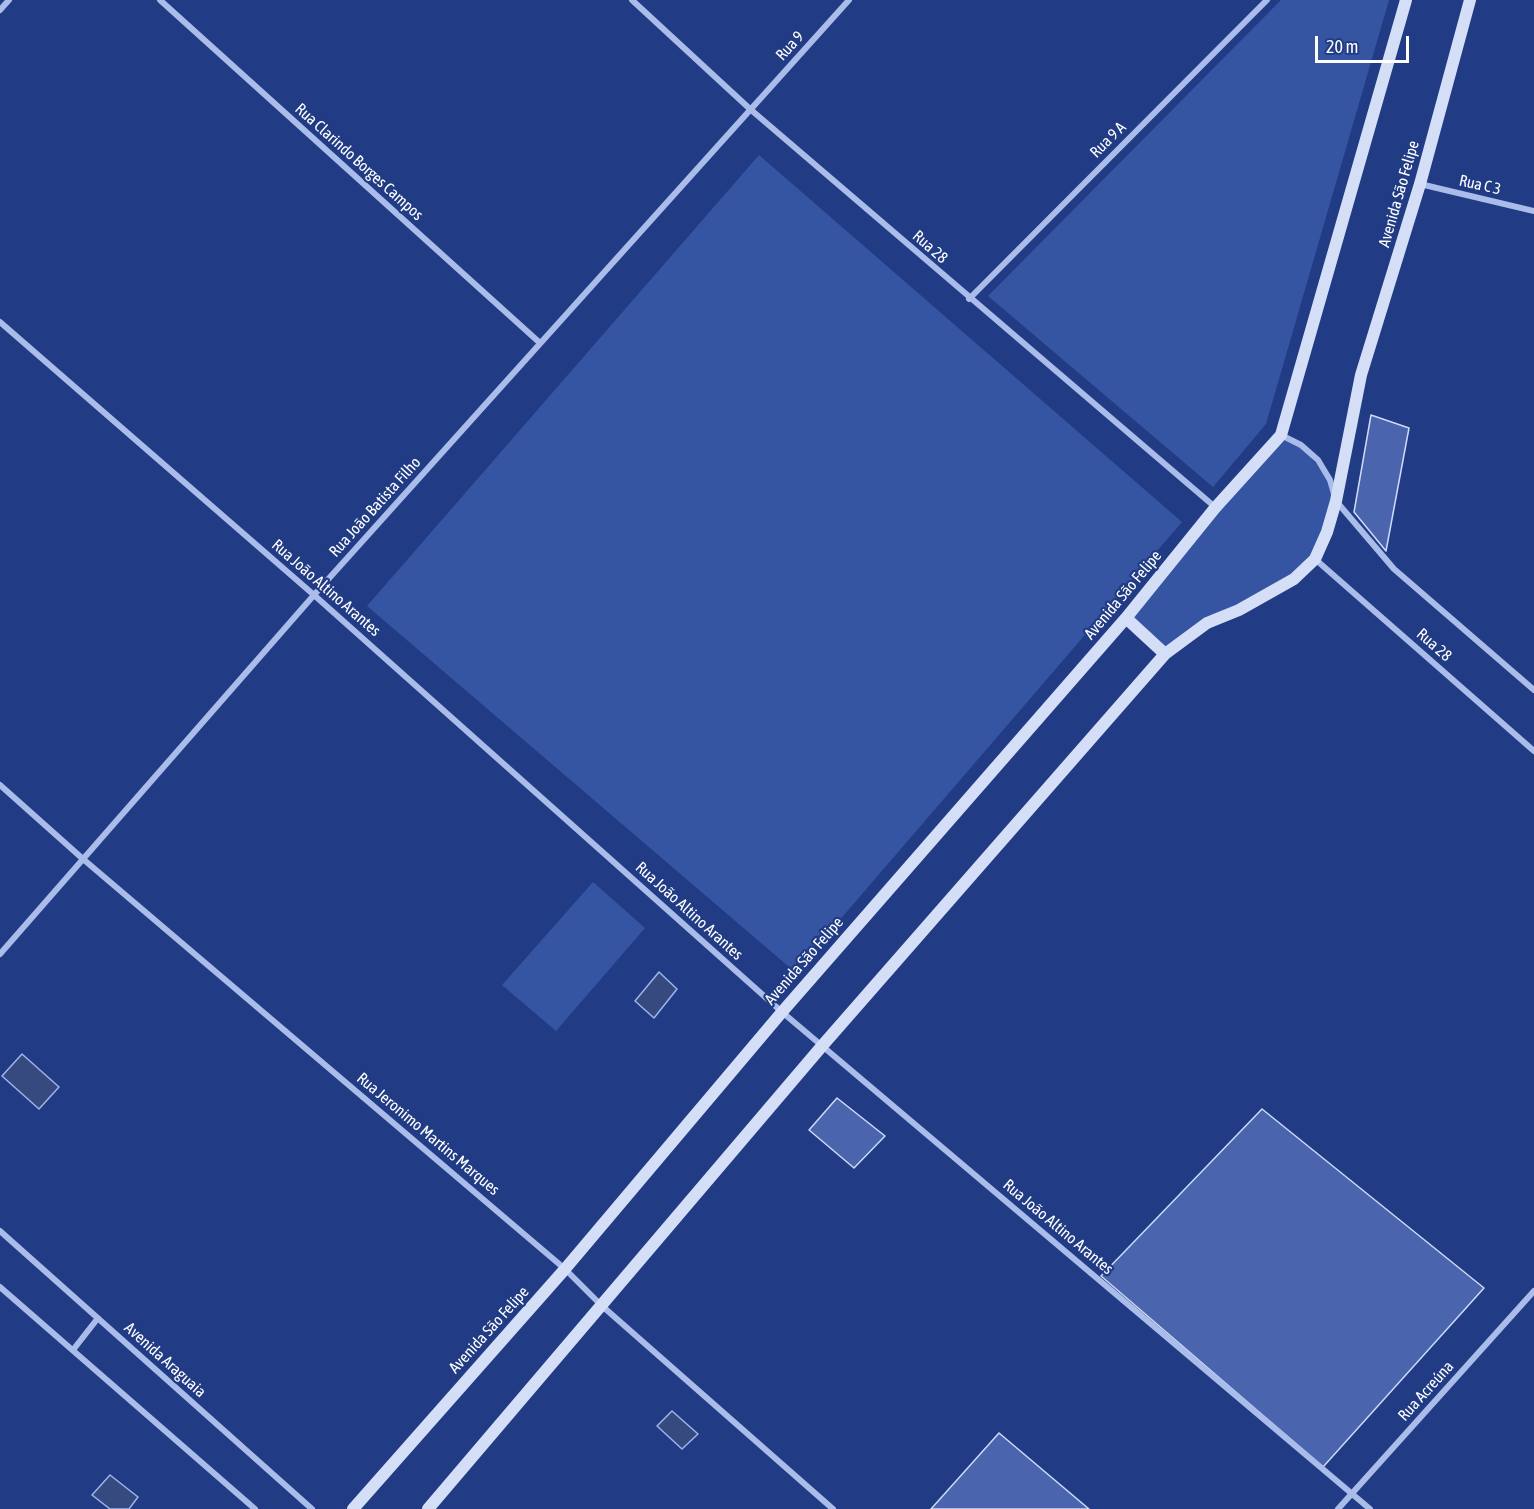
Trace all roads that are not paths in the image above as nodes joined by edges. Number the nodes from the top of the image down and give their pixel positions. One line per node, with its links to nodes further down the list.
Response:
1 (9, 0): 8 (street)
2 (160, 0): 14 (street, Rua Clarindo Borges Campos)
3 (632, 0): 9 (street, Rua 28)
4 (849, 0): 9 (street, Rua 9)
5 (1267, 0): 12 (street, Rua 9 A)
6 (1406, 0): 15 (street, Avenida São Felipe)
7 (1470, 0): 10 (street, Avenida São Felipe)
8 (0, 10)
9 (750, 110): 12 (street, Rua 28); 14 (street, Rua João Batista Filho)
10 (1420, 184): 11 (street, Rua C 3); 16 (street, Avenida São Felipe)
11 (1534, 212)
12 (969, 299): 17 (street, Rua 28)
13 (0, 322): 19 (street, Rua João Altino Arantes)
14 (540, 343): 19 (street, Rua João Batista Filho)
15 (1281, 435): 16 (street); 17 (street, Avenida São Felipe)
16 (1336, 501): 18 (street, Avenida São Felipe); 22 (street)
17 (1215, 508): 20 (street, Avenida São Felipe)
18 (1315, 559): 21 (street, Avenida São Felipe); 23 (street, Rua 28)
19 (314, 595): 25 (street, Rua João Batista Filho); 27 (street, Rua João Altino Arantes)
20 (1126, 618): 21 (street); 27 (street, Avenida São Felipe)
21 (1165, 654): 28 (street, Avenida São Felipe)
22 (1534, 690)
23 (1534, 751)
24 (0, 786): 25 (street, Rua Jeronimo Martins Marques)
25 (83, 859): 26 (street, Rua João Batista Filho); 30 (street, Rua Jeronimo Martins Marques)
26 (0, 954)
27 (782, 1012): 28 (street, Rua João Altino Arantes); 30 (street, Avenida São Felipe)
28 (822, 1046): 33 (street, Avenida São Felipe); 36 (street, Rua João Altino Arantes)
29 (0, 1231): 34 (street, Avenida Araguaia)
30 (565, 1269): 33 (street, Rua Jeronimo Martins Marques); 39 (street, Avenida São Felipe)
31 (0, 1287): 35 (street)
32 (1534, 1291): 36 (street, Rua Acreúna)
33 (601, 1305): 40 (street, Avenida São Felipe); 41 (street, Rua Jeronimo Martins Marques)
34 (98, 1318): 35 (street); 38 (street, Avenida Araguaia)
35 (73, 1350): 37 (street)
36 (1352, 1493): 42 (street, Rua Acreúna); 43 (street, Rua João Altino Arantes)
37 (255, 1509)
38 (312, 1509)
39 (353, 1509)
40 (428, 1509)
41 (833, 1509)
42 (1338, 1509)
43 (1370, 1509)

